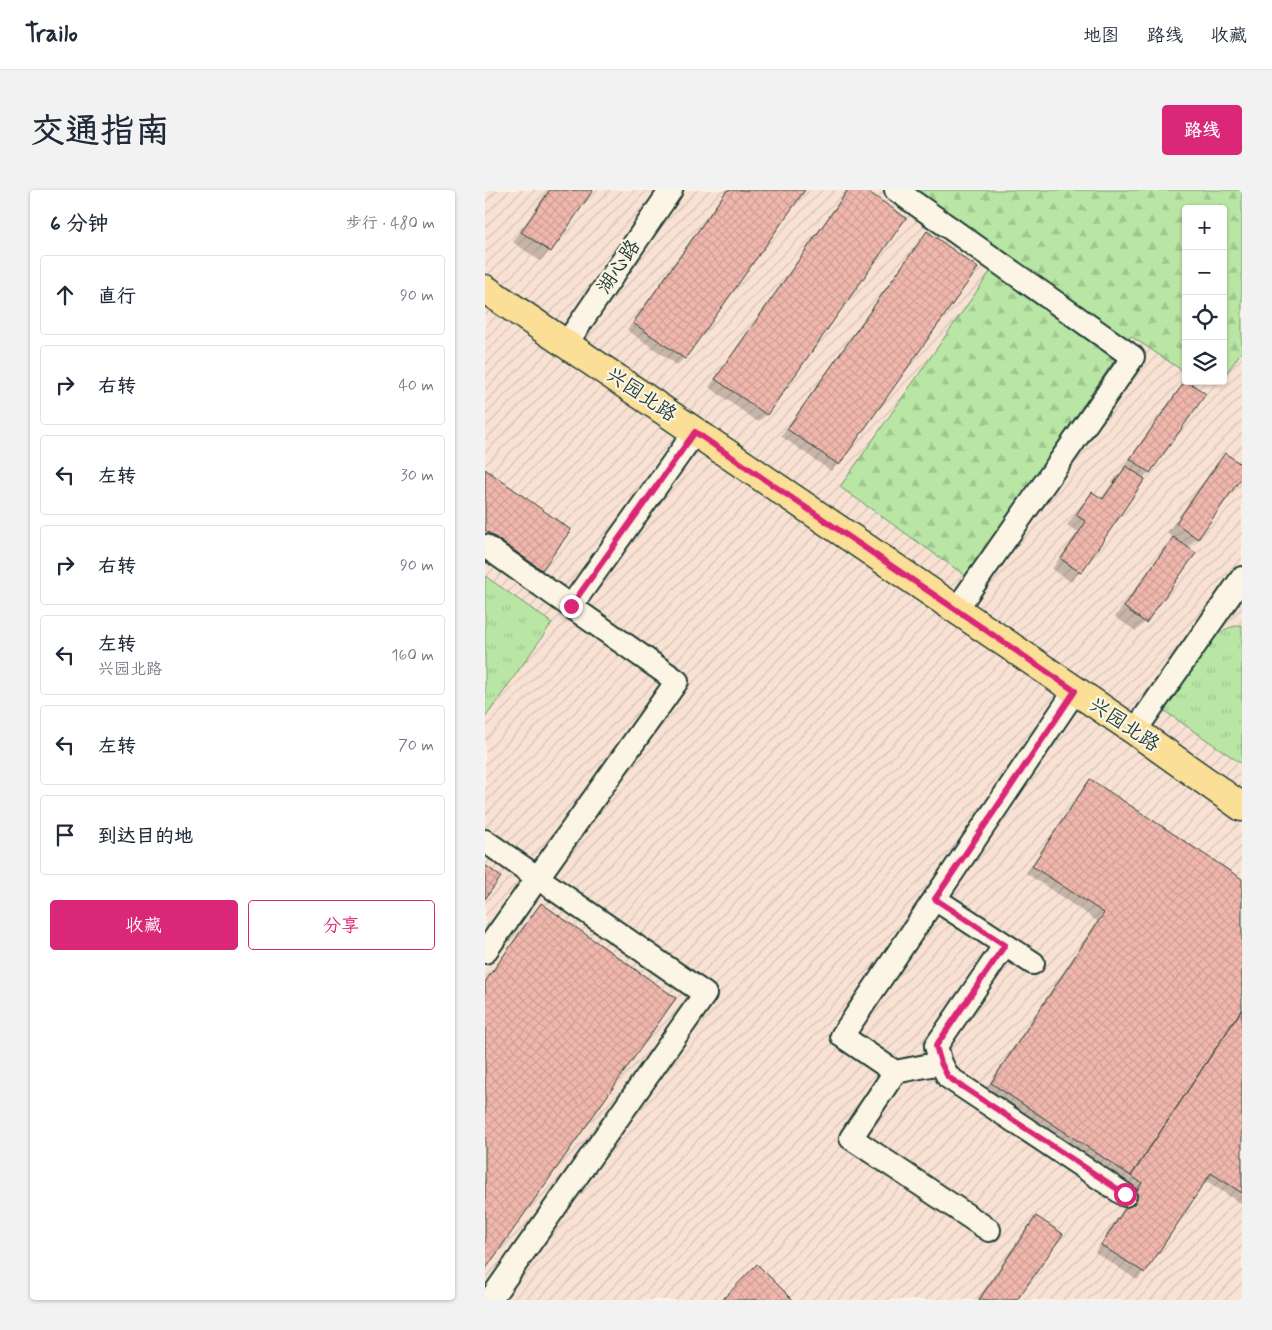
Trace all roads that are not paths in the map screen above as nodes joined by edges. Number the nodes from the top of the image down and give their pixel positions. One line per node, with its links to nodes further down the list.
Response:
1 (671, 190): 4 (street, 湖心路)
2 (896, 190): 9 (street)
3 (485, 289): 4 (main road, 兴园北路)
4 (566, 344): 5 (main road, 兴园北路)
5 (695, 432): 8 (street); 9 (main road, 兴园北路)
6 (485, 546): 8 (street)
7 (1241, 581): 11 (street)
8 (571, 606): 14 (street)
9 (956, 610): 10 (main road, 兴园北路)
10 (1075, 691): 11 (main road, 兴园北路); 15 (street)
11 (1135, 731): 12 (main road, 兴园北路)
12 (1242, 807)
13 (485, 841): 14 (street)
14 (538, 878): 17 (street); 23 (street)
15 (935, 899): 16 (street); 20 (street)
16 (1005, 945): 18 (street); 19 (street)
17 (485, 952)
18 (1033, 963)
19 (941, 1063): 20 (street); 21 (street)
20 (895, 1072): 22 (street)
21 (1125, 1194)
22 (989, 1230)
23 (491, 1300)

